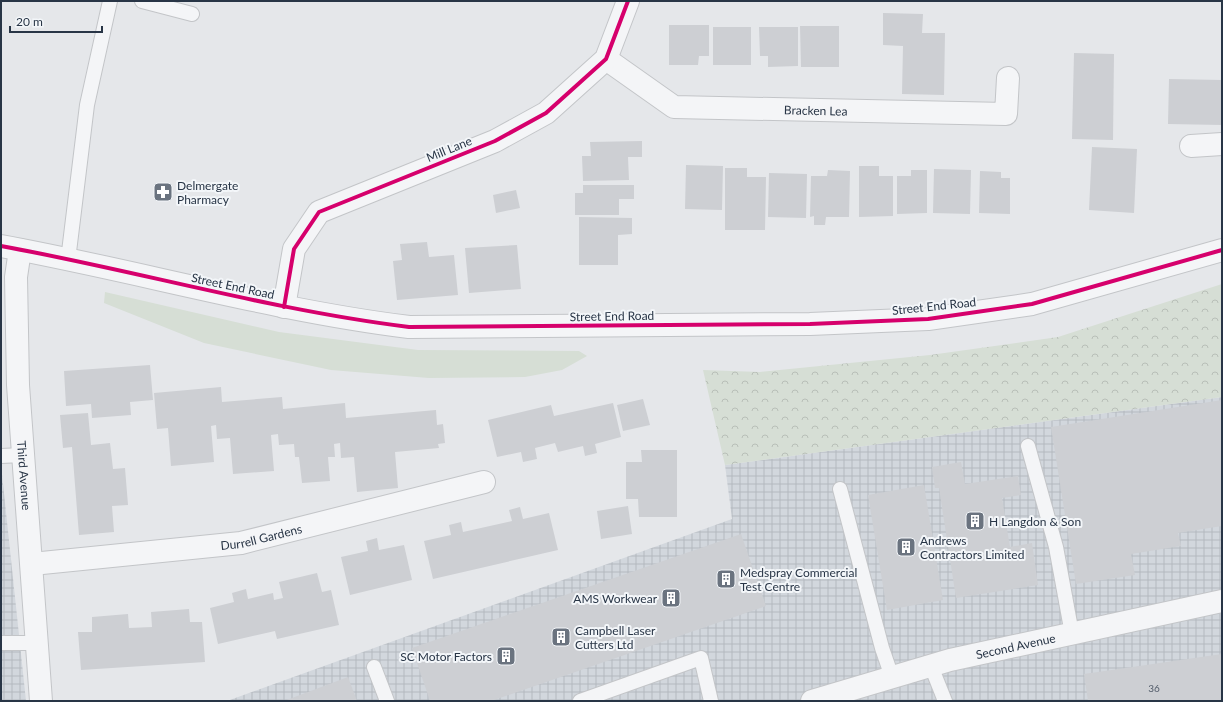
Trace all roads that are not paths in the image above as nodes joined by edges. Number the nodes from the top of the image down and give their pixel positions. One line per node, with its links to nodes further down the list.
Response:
1 (110, 1): 11 (lane)
2 (142, 1): 4 (lane)
3 (628, 1): 5 (street, Mill Lane)
4 (192, 14)
5 (606, 59): 6 (street, Bracken Lea); 12 (street, Mill Lane)
6 (1008, 78)
7 (1222, 144): 8 (street)
8 (1191, 146)
9 (10, 248): 11 (street, Street End Road); 14 (street, Third Avenue)
10 (1222, 250): 12 (street, Street End Road)
11 (68, 260): 12 (street, Street End Road)
12 (284, 307)
13 (1028, 446): 20 (lane)
14 (23, 454): 15 (lane); 18 (street, Third Avenue)
15 (1, 456)
16 (484, 482): 18 (street, Durrell Gardens)
17 (840, 489): 25 (lane)
18 (32, 564): 22 (street, Third Avenue)
19 (1222, 601): 20 (street, Second Avenue)
20 (1072, 634): 23 (street, Second Avenue)
21 (1, 643): 22 (lane)
22 (38, 643): 26 (street, Third Avenue)
23 (931, 666): 25 (street, Second Avenue); 31 (lane)
24 (374, 667): 27 (lane)
25 (892, 677): 30 (street, Second Avenue)
26 (41, 701)
27 (387, 701)
28 (580, 701): 29 (lane)
29 (711, 701)
30 (812, 701)
31 (945, 701)

